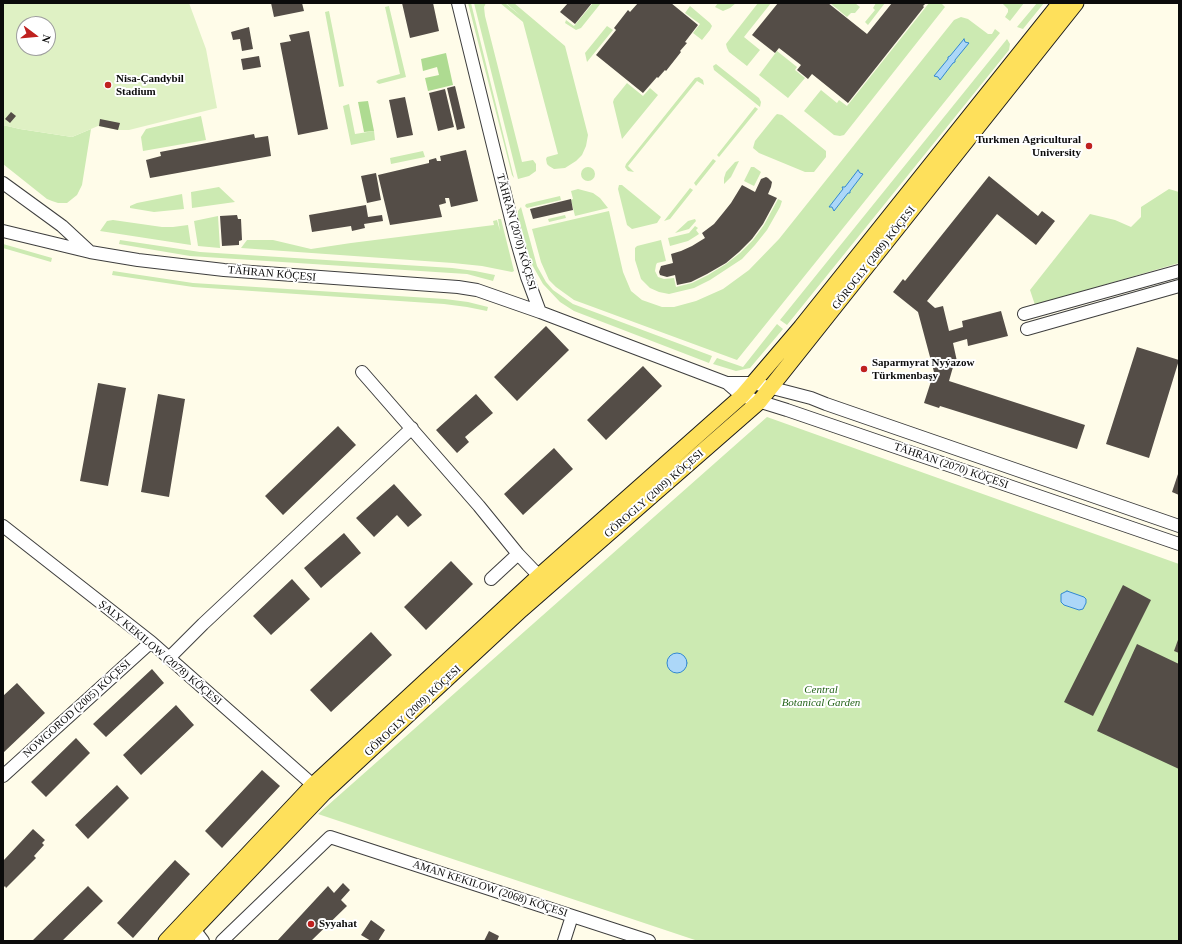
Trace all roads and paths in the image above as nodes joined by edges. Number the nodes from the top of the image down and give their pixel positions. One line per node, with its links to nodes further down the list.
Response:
1 (458, 3): 9 (street, TÄHRAN (2070) KÖÇESI)
2 (1060, 3): 14 (main road, GÖROGLY (2009) KÖÇESI)
3 (1076, 3): 15 (main road, GÖROGLY (2009) KÖÇESI)
4 (3, 183): 6 (street)
5 (3, 231): 6 (street, TÄHRAN KÖÇESI)
6 (90, 252): 9 (street, TÄHRAN KÖÇESI)
7 (1179, 271): 10 (street)
8 (1179, 286): 11 (street)
9 (540, 312): 13 (street, TÄHRAN (2070) KÖÇESI)
10 (1024, 314)
11 (1027, 329)
12 (362, 372): 18 (street)
13 (727, 383): 14 (street, TÄHRAN (2070) KÖÇESI); 16 (street, TÄHRAN (2070) KÖÇESI)
14 (753, 383): 15 (street, TÄHRAN (2070) KÖÇESI); 16 (main road, GÖROGLY (2009) KÖÇESI)
15 (770, 388): 17 (main road, GÖROGLY (2009) KÖÇESI); 20 (street, TÄHRAN (2070) KÖÇESI)
16 (742, 396): 17 (street, TÄHRAN (2070) KÖÇESI); 23 (main road, GÖROGLY (2009) KÖÇESI)
17 (759, 402): 21 (street, TÄHRAN (2070) KÖÇESI); 30 (main road, GÖROGLY (2009) KÖÇESI)
18 (412, 428): 22 (street); 26 (street)
19 (3, 526): 25 (street, ŞALY KEKILOW (2078) KÖÇESI)
20 (1179, 526)
21 (1179, 544)
22 (518, 554): 23 (street); 24 (street)
23 (539, 576): 28 (main road, GÖROGLY (2009) KÖÇESI)
24 (491, 579)
25 (151, 642): 26 (street, ŞALY KEKILOW (2078) KÖÇESI); 27 (street, NOWGOROD (2005) KÖÇESI)
26 (169, 658): 28 (street, ŞALY KEKILOW (2078) KÖÇESI)
27 (3, 776)
28 (313, 785): 31 (main road, GÖROGLY (2009) KÖÇESI)
29 (572, 916): 34 (street, AMAN KEKILOW (2068) KÖÇESI); 35 (street); 36 (street, AMAN KEKILOW (2068) KÖÇESI)
30 (194, 929): 32 (main road, GÖROGLY (2009) KÖÇESI); 33 (street)
31 (166, 941)
32 (183, 941)
33 (203, 941)
34 (222, 941)
35 (564, 941)
36 (649, 941)

